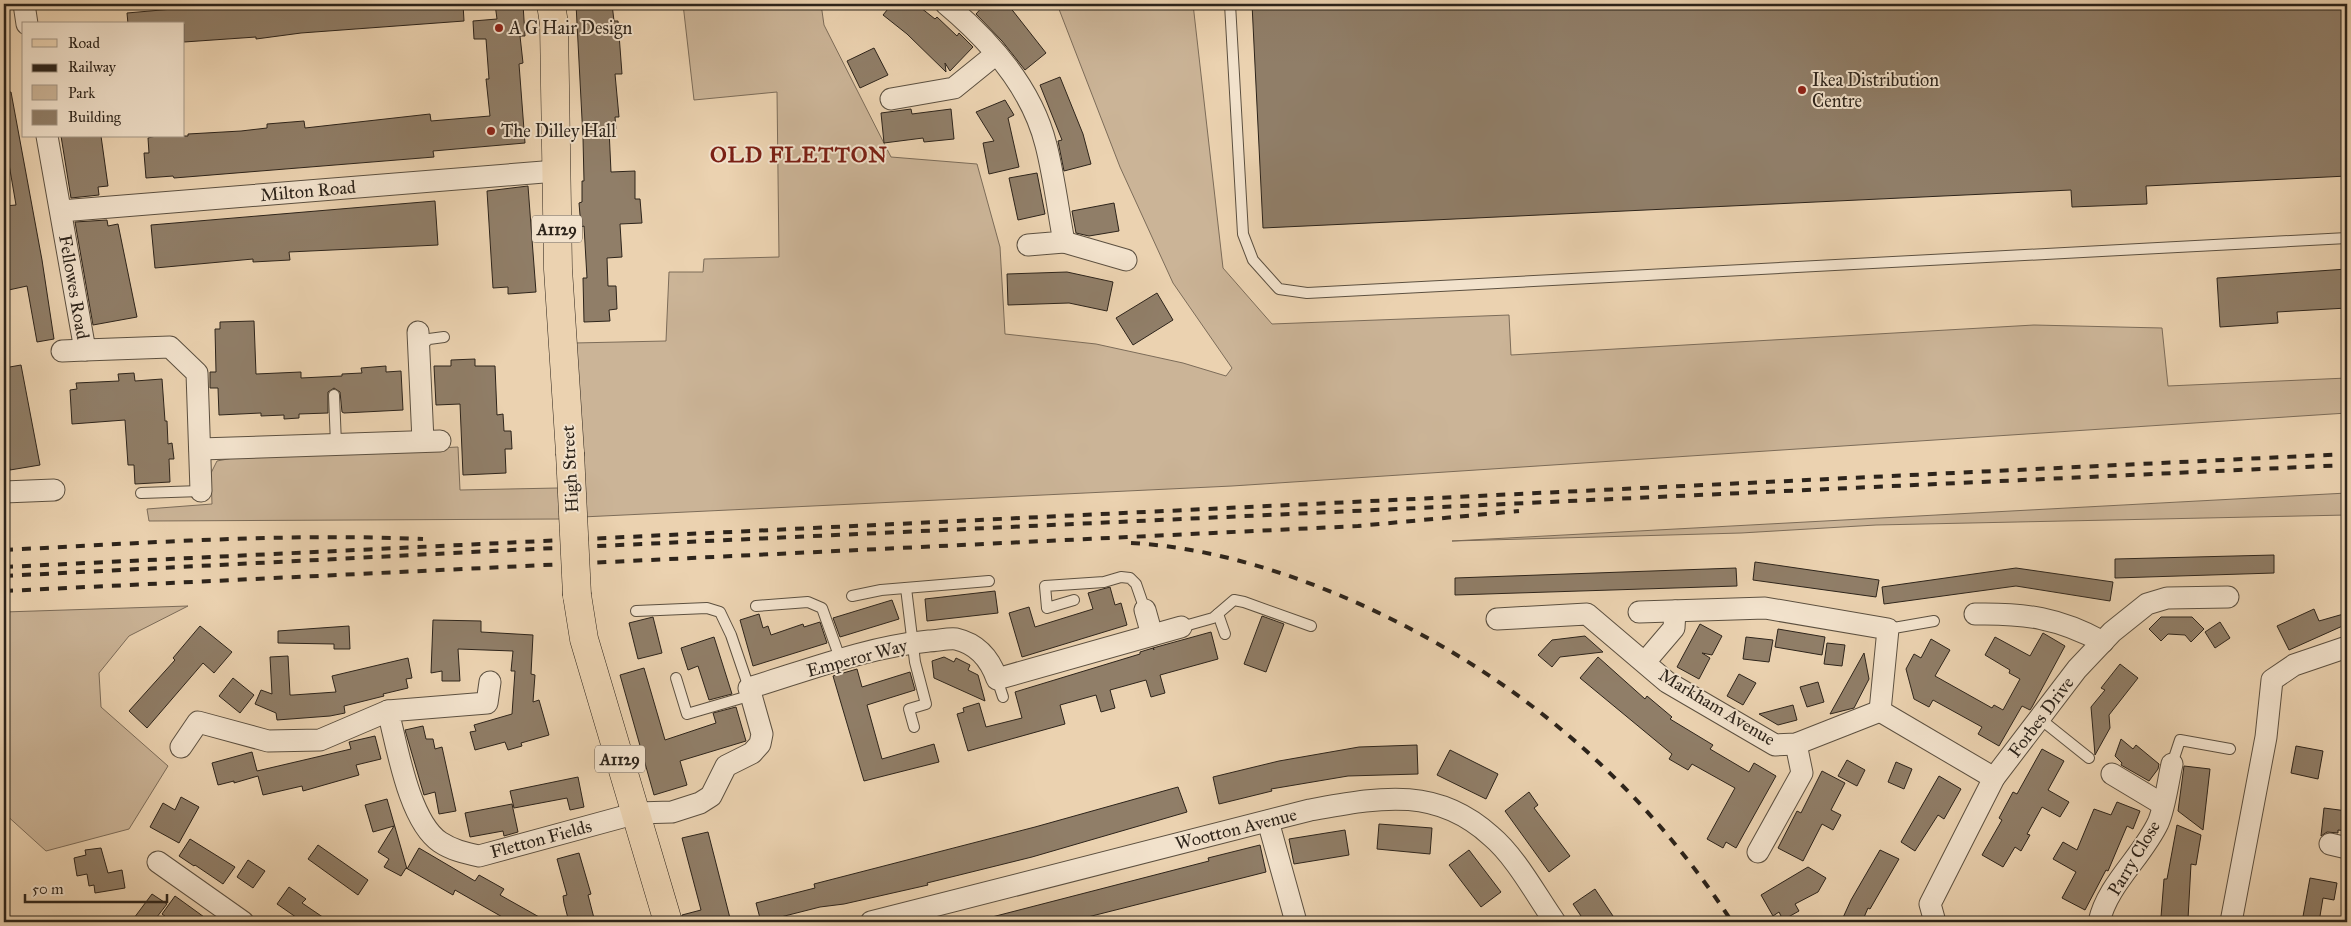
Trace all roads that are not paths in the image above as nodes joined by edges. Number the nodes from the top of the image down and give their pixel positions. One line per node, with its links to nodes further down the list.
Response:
1 (24, 4): 5 (street)
2 (551, 4): 9 (main road, High Street / A1129)
3 (946, 4): 6 (street)
4 (1230, 4): 11 (lane)
5 (27, 22)
6 (996, 54): 7 (street); 12 (street)
7 (891, 99)
8 (47, 138): 10 (street, Fellowes Road)
9 (556, 171): 10 (street, Milton Road); 65 (main road, High Street / A1129, bridge)
10 (61, 210): 17 (street, Fellowes Road)
11 (2347, 238)
12 (1064, 242): 13 (street); 14 (street)
13 (1028, 245)
14 (1126, 260)
15 (444, 337): 16 (lane)
16 (418, 339): 20 (street)
17 (85, 350): 18 (street); 21 (street, Fellowes Road)
18 (62, 351)
19 (334, 395): 20 (lane)
20 (336, 444): 21 (street)
21 (200, 450): 23 (street, Fellowes Road)
22 (54, 490): 24 (street)
23 (201, 490): 25 (lane)
24 (4, 492)
25 (141, 492)
26 (989, 581): 27 (lane)
27 (906, 588): 28 (lane); 46 (lane)
28 (852, 596)
29 (2228, 597): 45 (street, Forbes Drive)
30 (1074, 600): 32 (lane)
31 (756, 606): 48 (lane)
32 (1145, 610): 44 (street)
33 (636, 611): 52 (lane)
34 (1675, 611): 35 (street); 42 (street); 49 (street)
35 (1639, 612)
36 (1218, 614): 40 (lane); 41 (lane); 43 (lane)
37 (1975, 614): 45 (street)
38 (1497, 619): 49 (street, Markham Avenue)
39 (1934, 621): 42 (lane)
40 (1311, 626)
41 (1181, 627): 44 (street, Emperor Way)
42 (1888, 629): 54 (street)
43 (1225, 634)
44 (1152, 635): 46 (street, Emperor Way)
45 (2103, 642): 55 (street, Forbes Drive)
46 (913, 643): 48 (street, Emperor Way); 56 (lane)
47 (2347, 647): 76 (street)
48 (841, 660): 52 (street, Emperor Way)
49 (1645, 662): 57 (street, Markham Avenue)
50 (676, 678): 52 (lane)
51 (490, 682): 53 (street)
52 (750, 692): 65 (street)
53 (388, 711): 58 (street); 65 (street, Fletton Fields)
54 (1880, 711): 57 (street, Markham Avenue); 63 (street)
55 (2039, 718): 60 (lane); 63 (street, Forbes Drive)
56 (914, 727)
57 (1796, 744): 67 (street)
58 (181, 747)
59 (2230, 748): 61 (lane)
60 (2089, 758)
61 (2172, 764): 64 (street, Parry Close)
62 (2112, 774): 64 (street)
63 (1994, 778): 74 (street, Forbes Drive)
64 (2162, 804): 75 (street, Parry Close)
65 (636, 813): 70 (main road, High Street / A1129)
66 (1268, 822): 71 (street, Wootton Avenue); 72 (street); 73 (street, Wootton Avenue)
67 (1758, 852)
68 (158, 862): 69 (street)
69 (243, 922)
70 (668, 922)
71 (871, 922)
72 (1296, 922)
73 (1555, 922)
74 (1934, 922)
75 (2099, 922)
76 (2231, 922)

